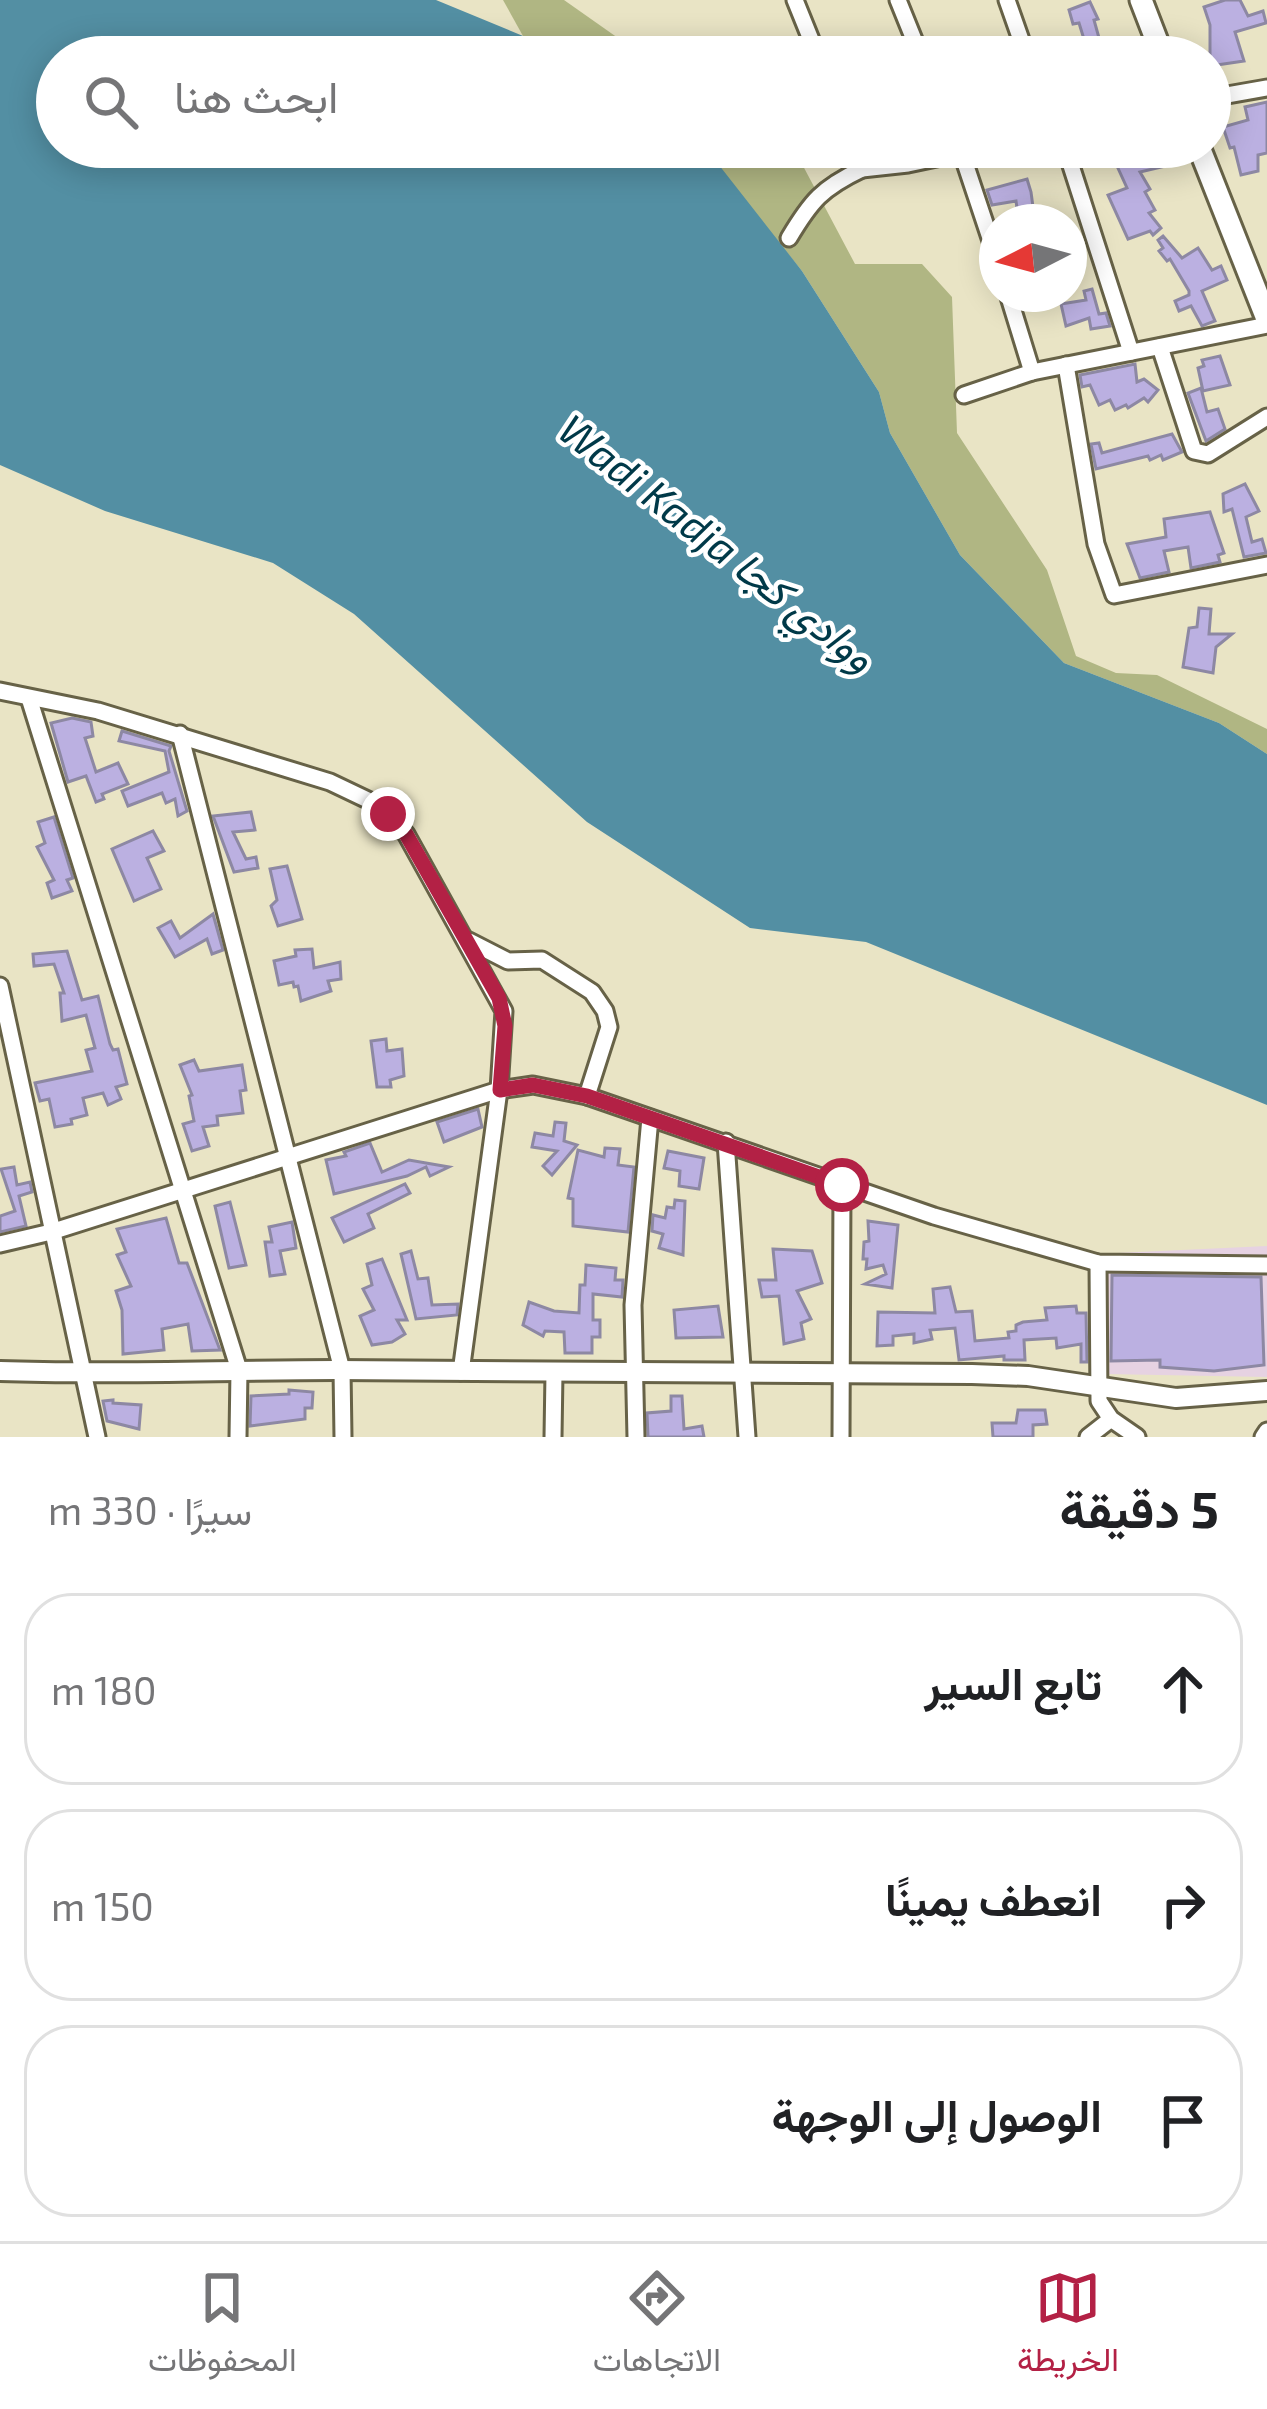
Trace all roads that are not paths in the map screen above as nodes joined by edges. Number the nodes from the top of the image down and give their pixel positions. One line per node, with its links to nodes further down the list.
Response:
1 (795, 0): 5 (street)
2 (898, 0): 6 (street)
3 (1007, 0): 7 (street)
4 (1142, 0): 8 (main road)
5 (810, 36)
6 (913, 36)
7 (1020, 36)
8 (1155, 36)
9 (1267, 88): 10 (street)
10 (1231, 94)
11 (867, 168): 15 (street)
12 (967, 168): 16 (street)
13 (1072, 168): 21 (street)
14 (1207, 168): 19 (main road)
15 (862, 169): 17 (street)
16 (979, 204)
17 (789, 238)
18 (1014, 312): 23 (street)
19 (1267, 322): 20 (street)
20 (1160, 347): 21 (street); 25 (street)
21 (1131, 352): 22 (street)
22 (1066, 364): 23 (street); 26 (street)
23 (1032, 372): 24 (street)
24 (964, 395)
25 (1267, 418)
26 (1267, 565)
27 (0, 692): 28 (street)
28 (28, 698): 29 (street); 38 (street)
29 (180, 734): 30 (street); 36 (street)
30 (468, 941): 32 (street); 33 (street)
31 (0, 986): 39 (street)
32 (500, 1090): 33 (street); 36 (street); 46 (street)
33 (587, 1096): 34 (street)
34 (650, 1118): 35 (street); 50 (street)
35 (726, 1142): 37 (street); 51 (street)
36 (289, 1156): 38 (street); 44 (street)
37 (842, 1185): 41 (street); 49 (street)
38 (184, 1189): 39 (street); 43 (street)
39 (51, 1232): 40 (street); 48 (street)
40 (0, 1244)
41 (1098, 1263): 42 (street); 52 (street)
42 (1267, 1265)
43 (239, 1370): 44 (street); 48 (street); 56 (street)
44 (342, 1370): 46 (street); 57 (street)
45 (0, 1371): 48 (street)
46 (461, 1372): 47 (street)
47 (554, 1373): 50 (street); 58 (street)
48 (85, 1374): 55 (street)
49 (843, 1374): 51 (street); 52 (street); 61 (street)
50 (632, 1375): 51 (street); 59 (street)
51 (742, 1375): 60 (street)
52 (1099, 1387): 53 (street); 54 (street)
53 (1267, 1391)
54 (1111, 1418): 62 (street); 63 (street)
55 (97, 1437)
56 (238, 1437)
57 (343, 1437)
58 (553, 1437)
59 (636, 1437)
60 (747, 1437)
61 (841, 1437)
62 (1088, 1437)
63 (1137, 1437)

